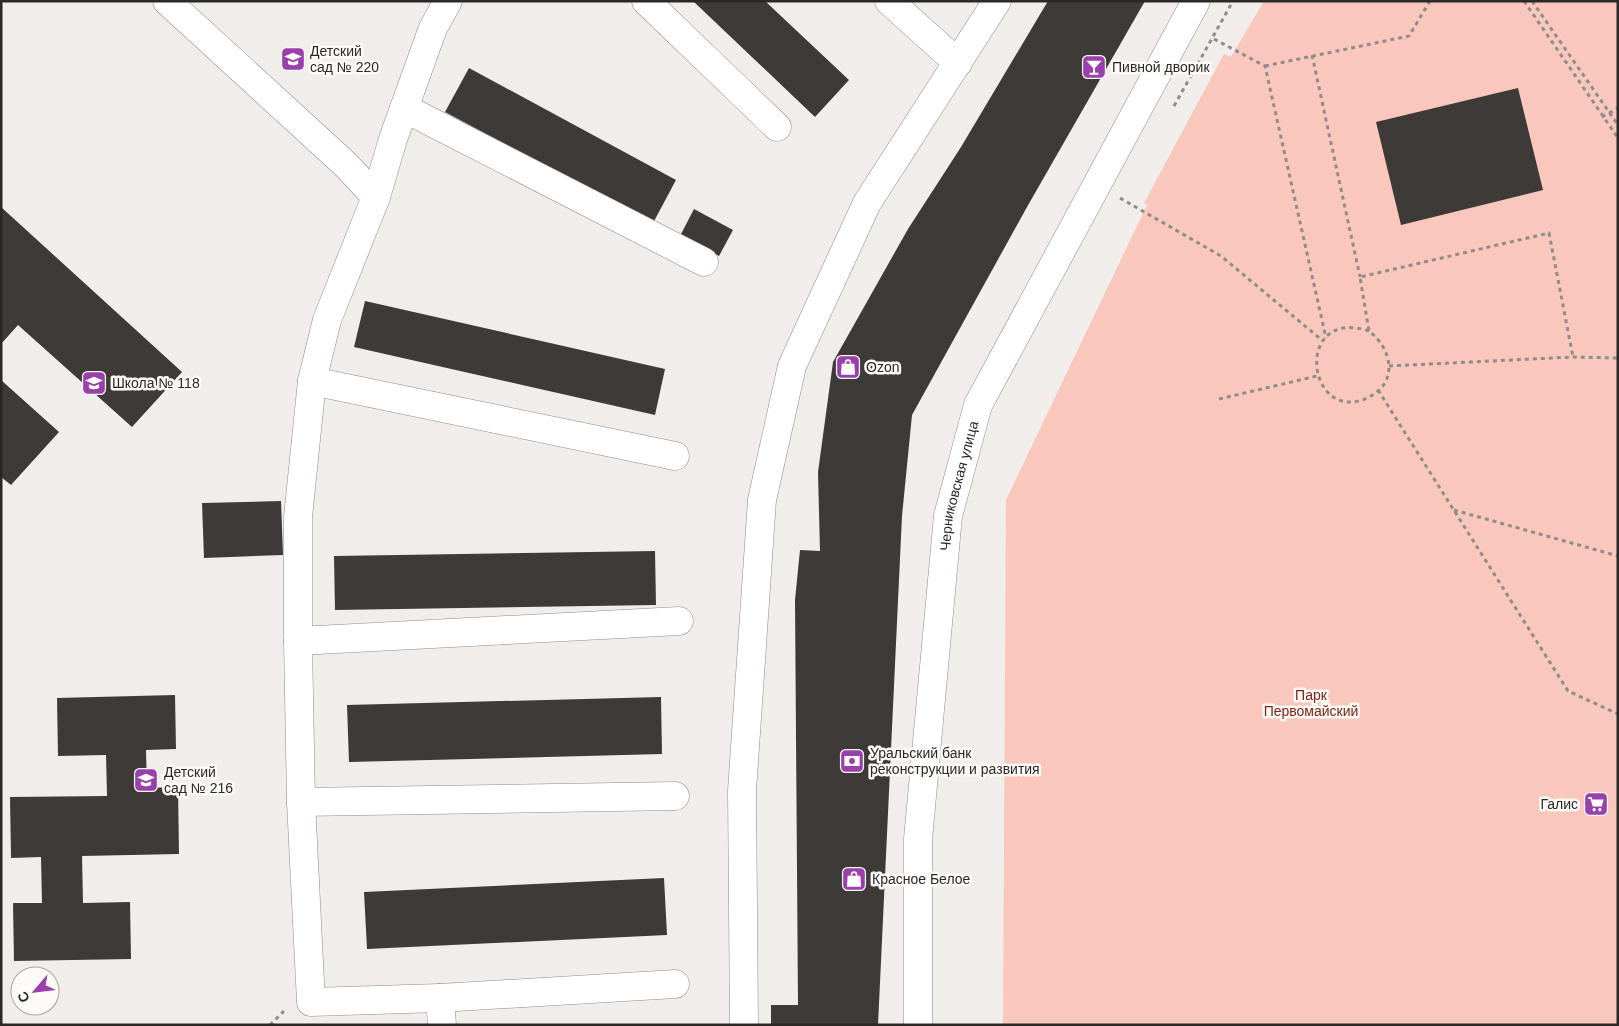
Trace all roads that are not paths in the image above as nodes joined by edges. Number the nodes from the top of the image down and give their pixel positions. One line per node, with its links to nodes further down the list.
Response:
1 (167, 1): 10 (street)
2 (448, 1): 8 (street)
3 (646, 1): 9 (street)
4 (889, 1): 7 (street)
5 (997, 1): 7 (street)
6 (1196, 1): 22 (street, Черниковская улица)
7 (958, 63): 21 (street)
8 (404, 108): 10 (street); 11 (street)
9 (777, 127)
10 (376, 197): 12 (street)
11 (704, 262)
12 (312, 380): 13 (street); 15 (street)
13 (675, 456)
14 (680, 622): 15 (street)
15 (298, 641): 17 (street)
16 (675, 796): 17 (street)
17 (301, 802): 19 (street)
18 (675, 984): 19 (street)
19 (440, 998): 20 (street)
20 (442, 1025)
21 (744, 1025)
22 (918, 1025)

